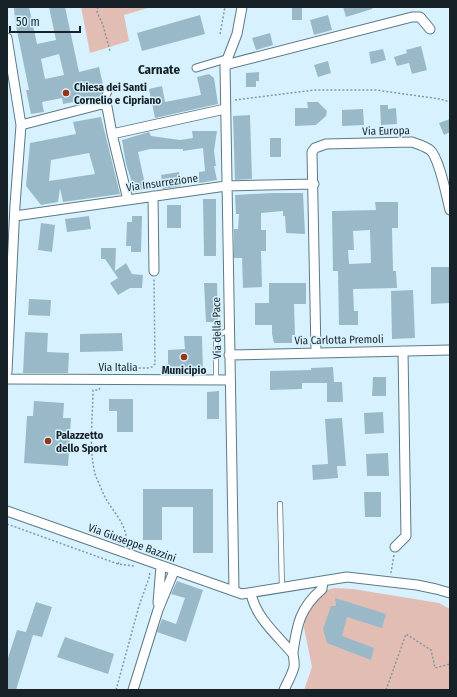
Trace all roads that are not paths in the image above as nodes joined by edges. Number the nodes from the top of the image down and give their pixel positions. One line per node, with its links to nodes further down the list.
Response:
1 (242, 7): 4 (street)
2 (430, 29): 4 (street)
3 (7, 38): 9 (street)
4 (225, 62): 5 (street); 8 (street, Via della Pace)
5 (196, 68)
6 (108, 91): 7 (street)
7 (103, 104): 9 (street); 10 (street)
8 (225, 105): 10 (street); 12 (street, Via della Pace)
9 (21, 125): 15 (street)
10 (112, 134): 14 (street)
11 (314, 184): 12 (street, Via Insurrezione); 16 (street, Via Europa); 22 (street, Via Europa)
12 (226, 186): 13 (street, Via Insurrezione); 19 (street, Via della Pace)
13 (154, 196): 14 (street, Via Insurrezione); 18 (street)
14 (128, 200): 17 (street, Via Insurrezione)
15 (11, 205): 17 (street)
16 (450, 210)
17 (15, 216): 24 (street)
18 (154, 271)
19 (229, 330): 23 (street, Via della Pace); 26 (lane)
20 (450, 350): 21 (street, Via Carlotta Premoli)
21 (403, 351): 22 (street, Via Carlotta Premoli); 30 (street)
22 (316, 353): 23 (street, Via Carlotta Premoli)
23 (229, 354): 27 (street, Via della Pace)
24 (7, 372)
25 (7, 379): 26 (street, Via Italia)
26 (216, 380): 27 (street, Via Italia)
27 (230, 380): 35 (street, Via della Pace)
28 (280, 504): 34 (lane)
29 (7, 511): 31 (street, Via Giuseppe Bazzini)
30 (395, 547)
31 (161, 566): 32 (street, Via Giuseppe Bazzini); 38 (street)
32 (174, 571): 35 (street, Via Giuseppe Bazzini); 38 (street)
33 (323, 581): 34 (street, Via Giuseppe Bazzini); 37 (street, Via Giuseppe Bazzini); 39 (street)
34 (282, 588): 36 (street, Via Giuseppe Bazzini)
35 (234, 591): 36 (street, Via Giuseppe Bazzini)
36 (251, 593): 39 (street)
37 (450, 593)
38 (158, 610): 40 (street)
39 (293, 654): 41 (street)
40 (133, 690)
41 (284, 690)

